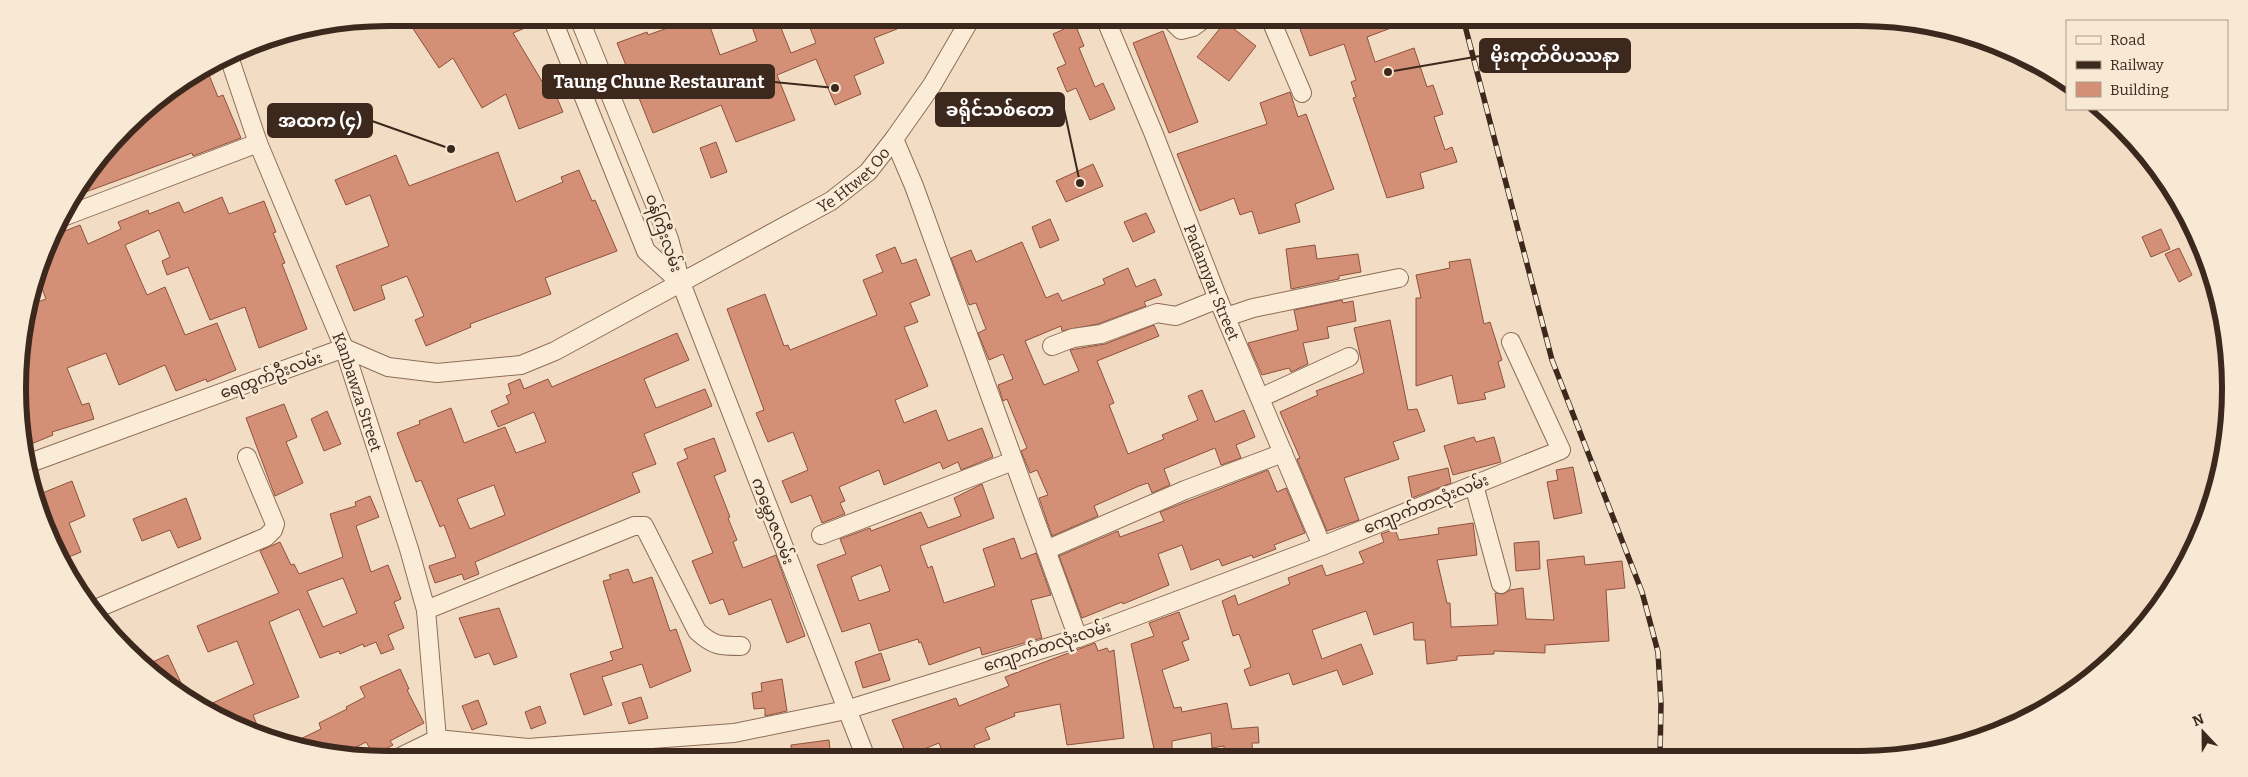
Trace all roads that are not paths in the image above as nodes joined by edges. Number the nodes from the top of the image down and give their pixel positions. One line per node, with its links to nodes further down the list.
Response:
1 (555, 26): 14 (street, ဝန်ကြီးလမ်း)
2 (582, 26): 14 (street, ဝန်ကြီးလမ်း)
3 (966, 26): 10 (street, Ye Htwet Oo)
4 (1108, 26): 15 (street, Padamyar Street)
5 (1177, 26): 6 (street)
6 (1194, 26)
7 (1273, 26): 9 (street)
8 (231, 63): 11 (street, Kanbawza Street)
9 (1302, 93)
10 (894, 139): 14 (street, Ye Htwet Oo); 24 (street)
11 (258, 142): 12 (street); 19 (street, Kanbawza Street)
12 (72, 214)
13 (1399, 278): 16 (street)
14 (681, 283): 19 (street, ရေထွက်ဦးလမ်း); 35 (street, ကမ္ဘောဇလမ်း)
15 (1218, 299): 16 (street, Padamyar Street); 18 (street)
16 (1226, 317): 21 (street, Padamyar Street)
17 (1511, 342): 26 (street, ကျောက်တလုံးလမ်း)
18 (1052, 346)
19 (344, 348): 25 (street, ရေထွက်ဦးလမ်း); 32 (street, Kanbawza Street)
20 (1349, 357): 21 (street)
21 (1260, 398): 22 (street, Padamyar Street)
22 (1283, 453): 28 (street, Padamyar Street); 29 (street)
23 (247, 457): 31 (street)
24 (1013, 461): 27 (street); 29 (street)
25 (34, 462)
26 (1474, 485): 28 (street, ကျောက်တလုံးလမ်း); 30 (street)
27 (821, 535)
28 (1322, 546): 33 (street, ကျောက်တလုံးလမ်း)
29 (1046, 550): 33 (street)
30 (1502, 584)
31 (100, 607)
32 (426, 610): 34 (street); 36 (street, Kanbawza Street)
33 (1078, 638): 35 (street, ကျောက်တလုံးလမ်း)
34 (741, 646)
35 (846, 710): 36 (street, ကျောက်တလုံးလမ်း); 38 (street, ကမ္ဘောဇလမ်း)
36 (437, 739): 37 (street)
37 (414, 751)
38 (863, 751)

